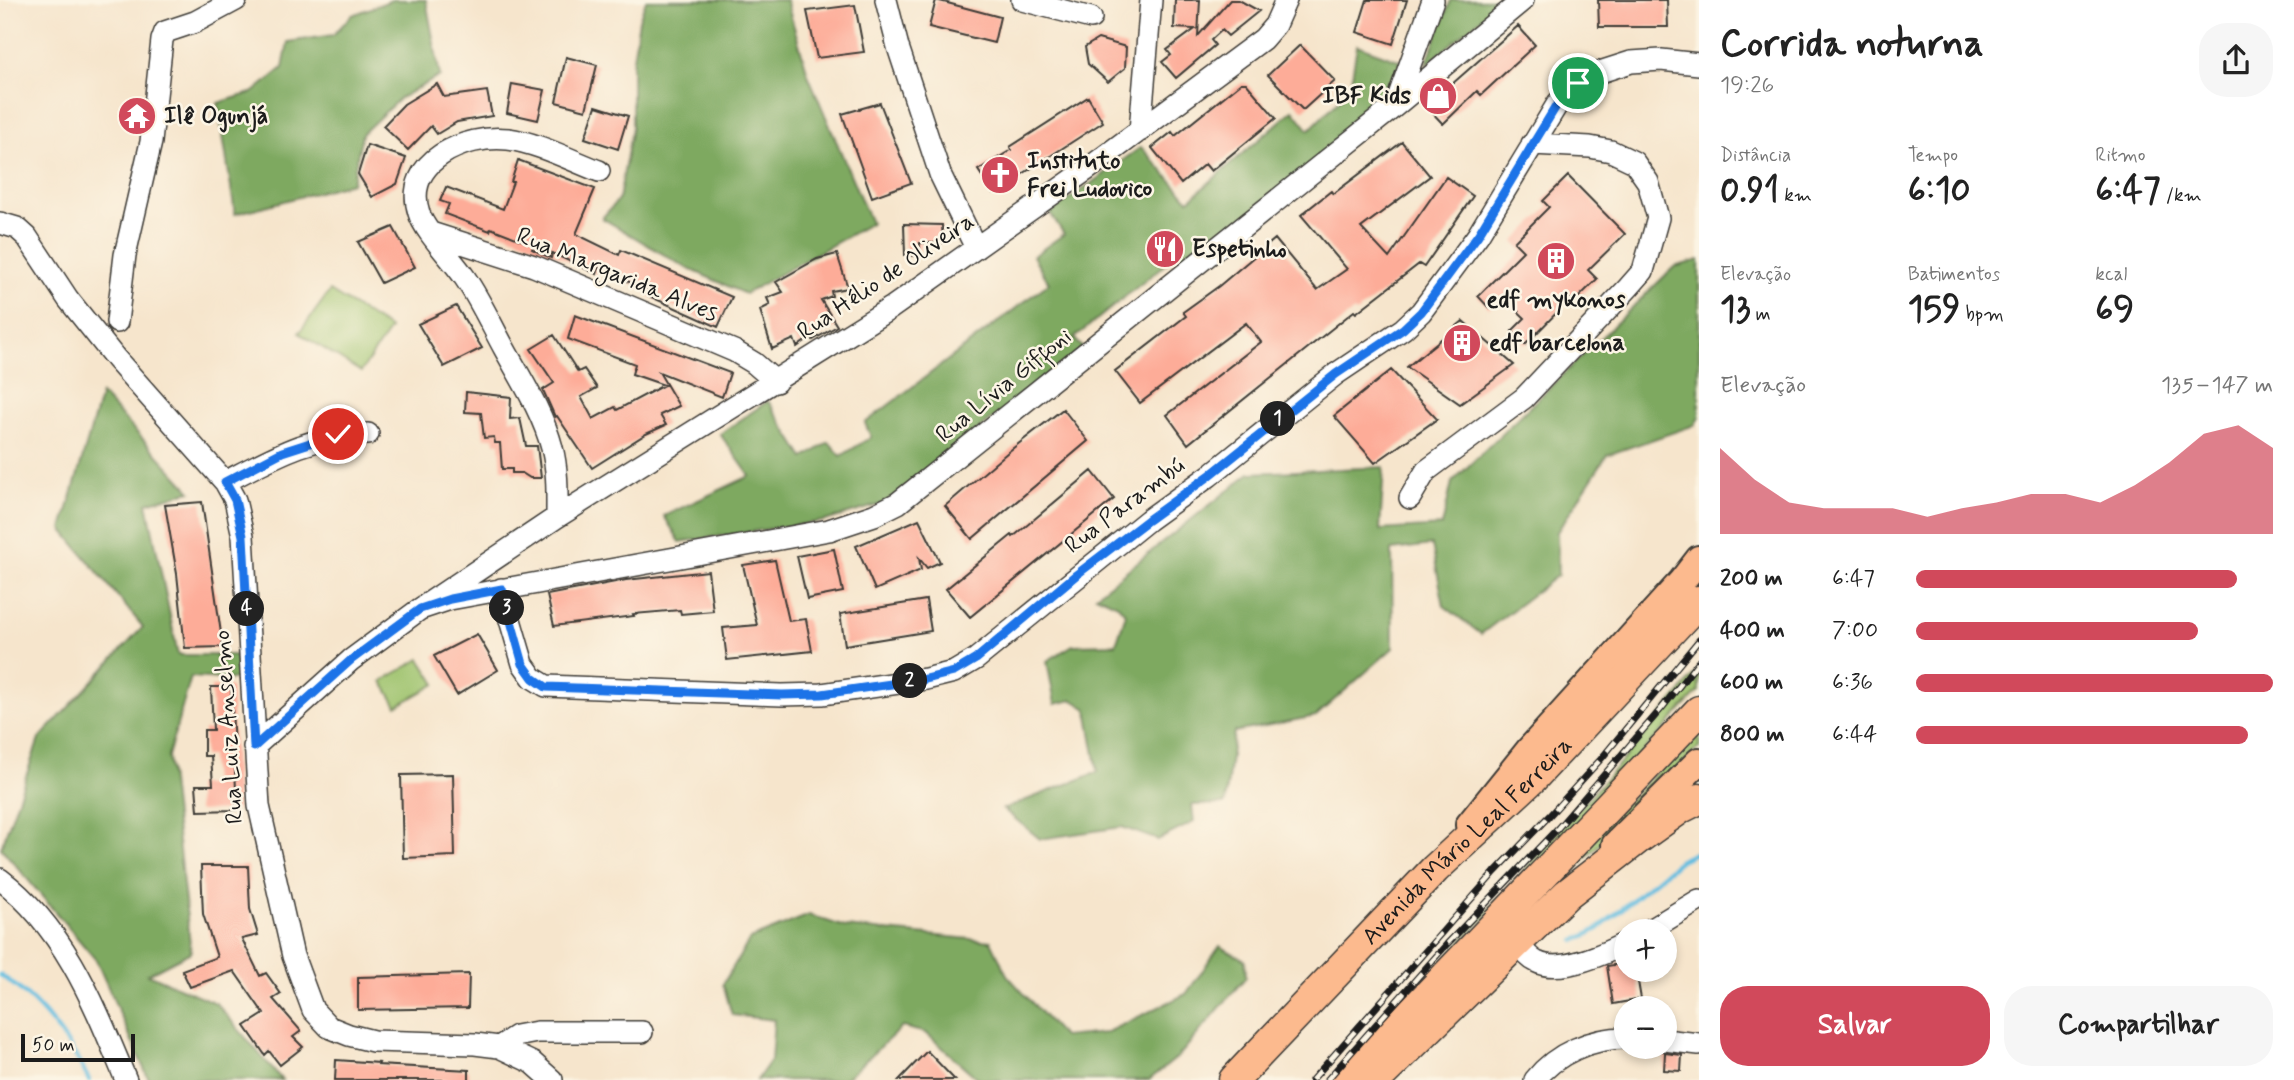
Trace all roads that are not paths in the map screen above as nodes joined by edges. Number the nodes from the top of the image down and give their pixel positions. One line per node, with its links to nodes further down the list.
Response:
1 (886, 0): 16 (street)
2 (1022, 0): 8 (street)
3 (1151, 0): 11 (street)
4 (1286, 0): 11 (street, Rua Hélio de Oliveira)
5 (1433, 0): 10 (street)
6 (1523, 0): 10 (street, Rua Lívia Giffoni)
7 (231, 2): 17 (street)
8 (1091, 18)
9 (1699, 64): 12 (street, Rua Parambú)
10 (1395, 106): 24 (street, Rua Lívia Giffoni)
11 (1140, 131): 16 (street, Rua Hélio de Oliveira)
12 (1532, 144): 21 (street); 24 (street, Rua Parambú)
13 (598, 171): 15 (street)
14 (0, 223): 20 (street, Rua Luiz Anselmo)
15 (430, 233): 18 (street, Rua Margarida Alves); 22 (street)
16 (976, 248): 18 (street, Rua Hélio de Oliveira)
17 (117, 322)
18 (776, 382): 22 (street, Rua Hélio de Oliveira)
19 (368, 434): 20 (street)
20 (225, 482): 28 (street, Rua Luiz Anselmo)
21 (1410, 498)
22 (557, 517): 26 (street, Rua Hélio de Oliveira)
23 (1699, 559): 31 (main road)
24 (502, 589): 26 (street, Rua Lívia Giffoni)
25 (1699, 601): 31 (highway, Avenida Mário Leal Ferreira)
26 (420, 609): 28 (street, Rua Hélio de Oliveira)
27 (1699, 711): 46 (highway)
28 (254, 747): 42 (street, Rua Luiz Anselmo)
29 (1699, 761): 33 (main road)
30 (1699, 799): 33 (highway)
31 (1435, 869): 45 (highway, Avenida Mário Leal Ferreira)
32 (0, 879): 43 (street)
33 (1567, 894): 36 (highway)
34 (1699, 900): 35 (street)
35 (1668, 919)
36 (1518, 943): 37 (street); 47 (highway)
37 (1614, 949)
38 (642, 1032): 42 (street)
39 (1614, 1038): 48 (street)
40 (1677, 1041): 41 (street)
41 (1699, 1044)
42 (499, 1047): 44 (street, Rua Luiz Anselmo)
43 (126, 1080)
44 (552, 1080)
45 (1234, 1080)
46 (1347, 1080)
47 (1376, 1080)
48 (1535, 1080)

